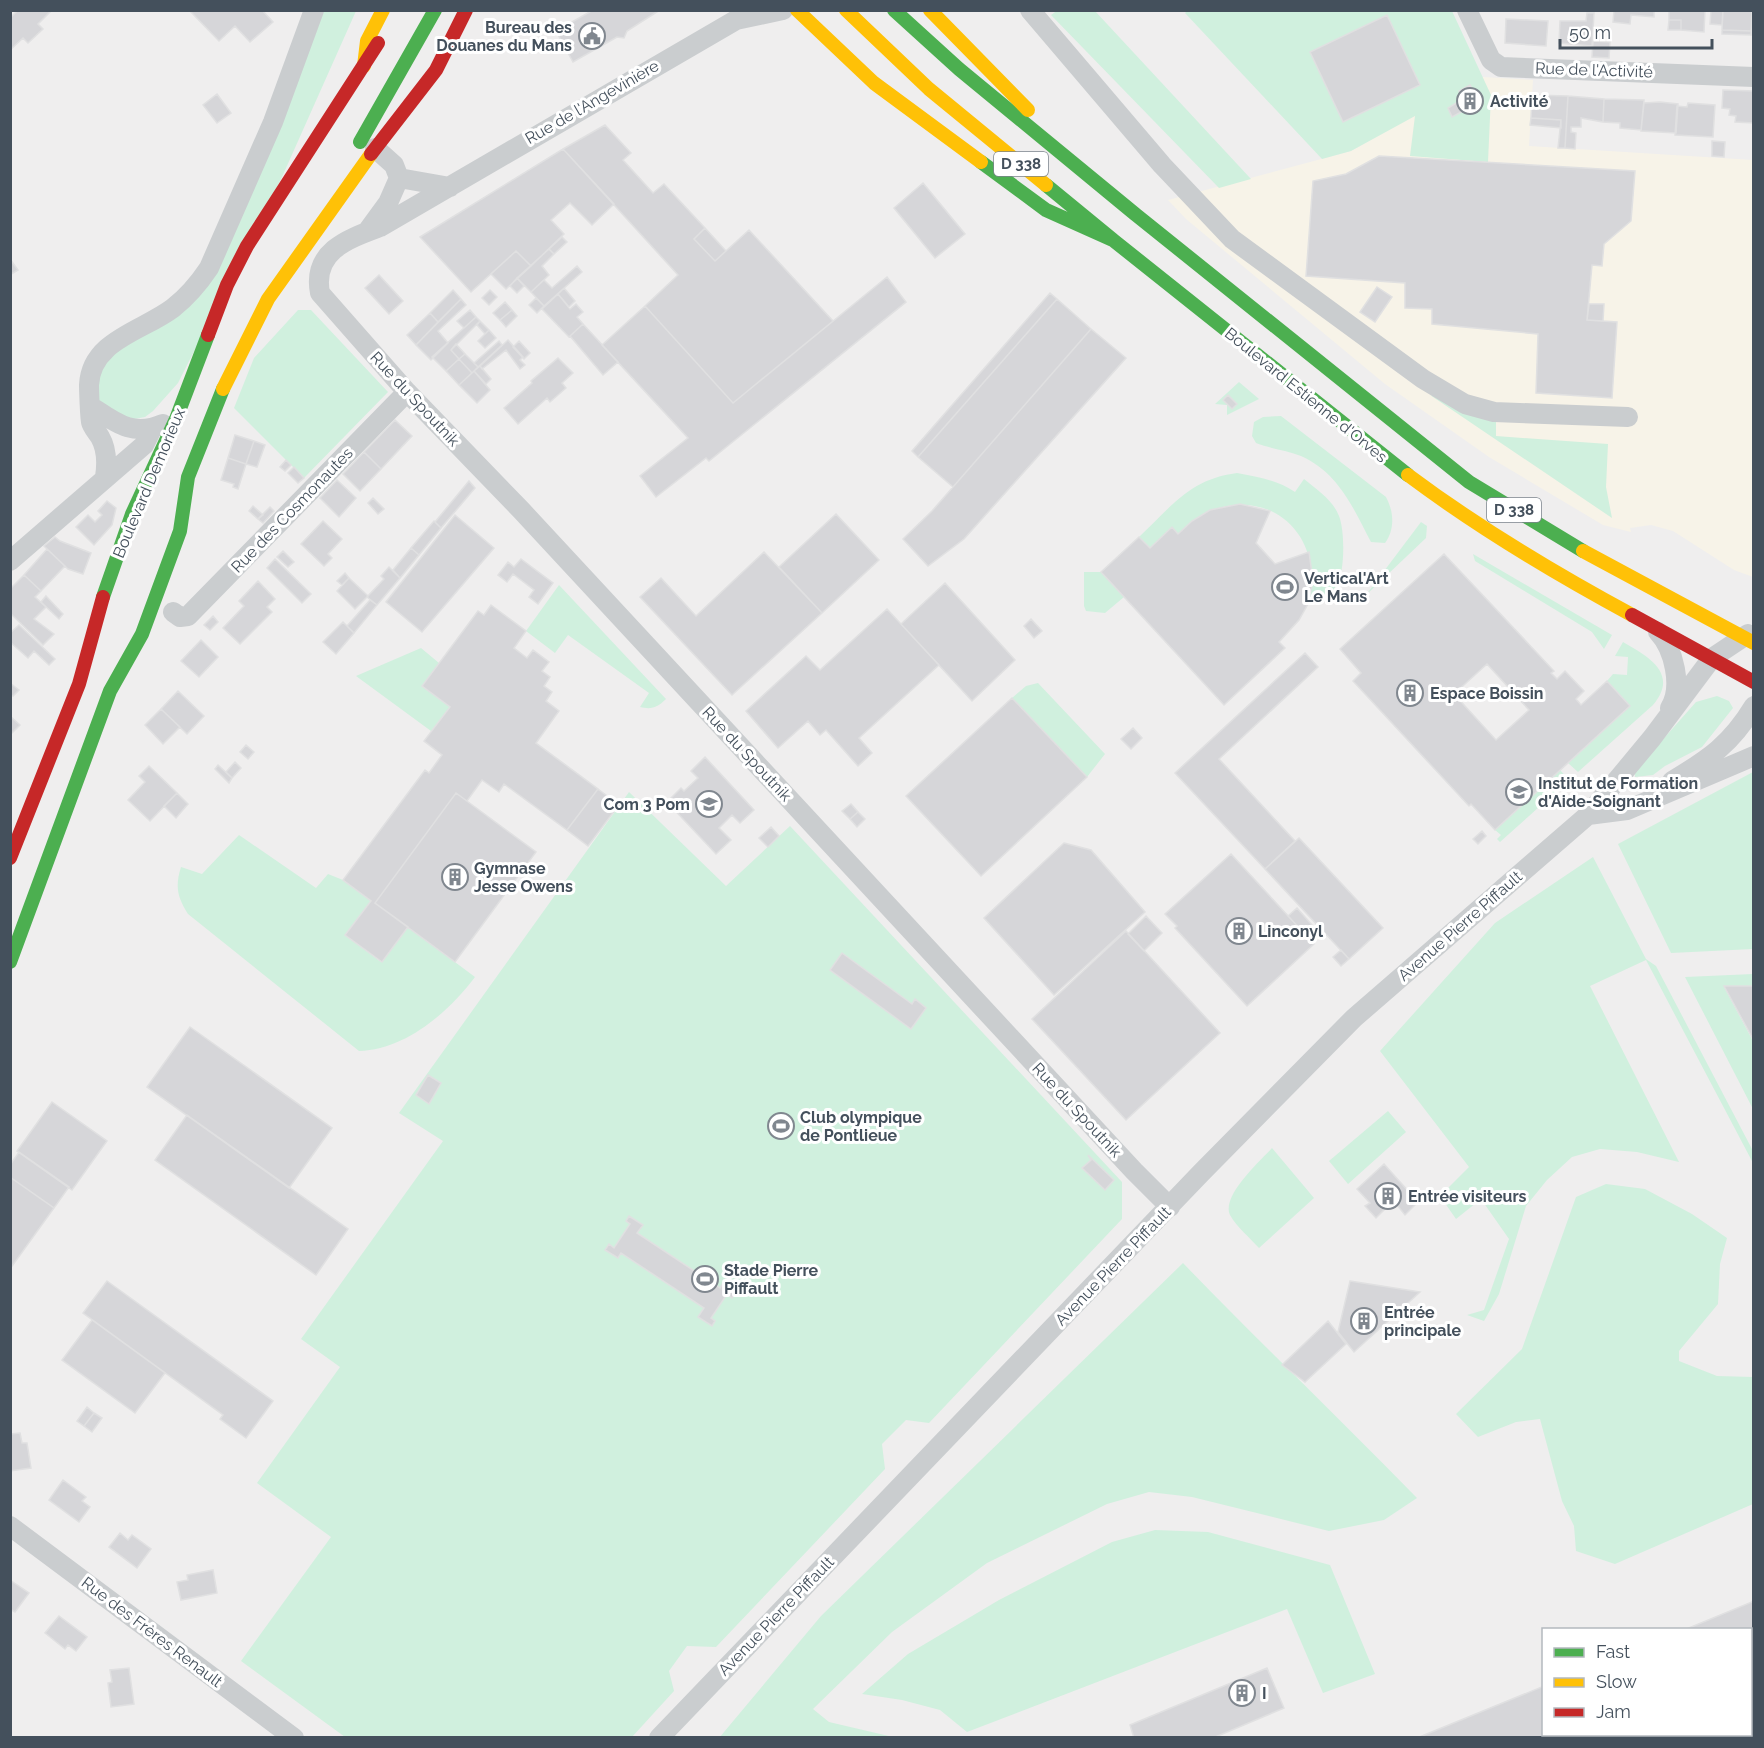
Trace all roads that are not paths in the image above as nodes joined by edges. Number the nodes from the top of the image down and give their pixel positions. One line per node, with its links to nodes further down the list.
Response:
1 (314, 10): 29 (street)
2 (383, 10): 15 (main road)
3 (396, 10): 15 (main road)
4 (435, 10): 14 (main road)
5 (466, 10): 19 (main road)
6 (783, 10): 13 (street, Rue de l'Angevinière)
7 (796, 10): 25 (main road)
8 (846, 10): 25 (main road, Boulevard Estienne d'Orves / D 338)
9 (894, 10): 23 (main road, Boulevard Estienne d'Orves / D 338)
10 (930, 10): 23 (main road)
11 (1030, 10): 30 (street)
12 (1467, 10): 17 (street, Rue de l'Activité)
13 (738, 15): 22 (street, Rue de l'Angevinière)
14 (422, 29): 16 (main road); 19 (main road)
15 (364, 66): 21 (main road)
16 (385, 68)
17 (1754, 77)
18 (371, 81): 21 (main road)
19 (370, 142): 20 (street); 26 (main road); 26 (main road)
20 (399, 178): 22 (street); 24 (street, Rue de l'Angevinière)
21 (287, 186): 31 (main road, Boulevard Demorieux)
22 (450, 187): 24 (street, Rue de l'Angevinière)
23 (1104, 188): 37 (main road, Boulevard Estienne d'Orves / D 338)
24 (364, 233): 27 (street, Rue de l'Angevinière)
25 (1113, 240): 36 (main road, Boulevard Estienne d'Orves / D 338)
26 (268, 299): 47 (main road, Boulevard Demorieux)
27 (324, 301): 28 (street, Rue du Spoutnik)
28 (407, 392): 35 (street, Rue des Cosmonautes); 48 (street, Rue du Spoutnik)
29 (92, 407): 32 (street); 33 (street)
30 (1628, 417)
31 (176, 419): 32 (street); 46 (main road, Boulevard Demorieux)
32 (152, 429): 33 (street)
33 (105, 477): 34 (street)
34 (10, 561)
35 (173, 612)
36 (1654, 627): 38 (main road, Boulevard Estienne d'Orves / D 338); 42 (street)
37 (1751, 640): 38 (street, Avenue Pierre Piffault)
38 (1712, 658): 39 (street, Boulevard Estienne d'Orves); 40 (main road, Boulevard Estienne d'Orves / D 338); 42 (street, Avenue Pierre Piffault)
39 (1754, 672)
40 (1754, 682)
41 (1754, 706): 44 (street)
42 (1652, 738): 45 (street, Avenue Pierre Piffault)
43 (1754, 756): 44 (street)
44 (1627, 810): 45 (street)
45 (1588, 815): 48 (street, Avenue Pierre Piffault)
46 (10, 858)
47 (10, 962)
48 (1170, 1207): 51 (street, Avenue Pierre Piffault)
49 (10, 1526): 50 (street, Rue des Frères Renault)
50 (294, 1737)
51 (659, 1737)

